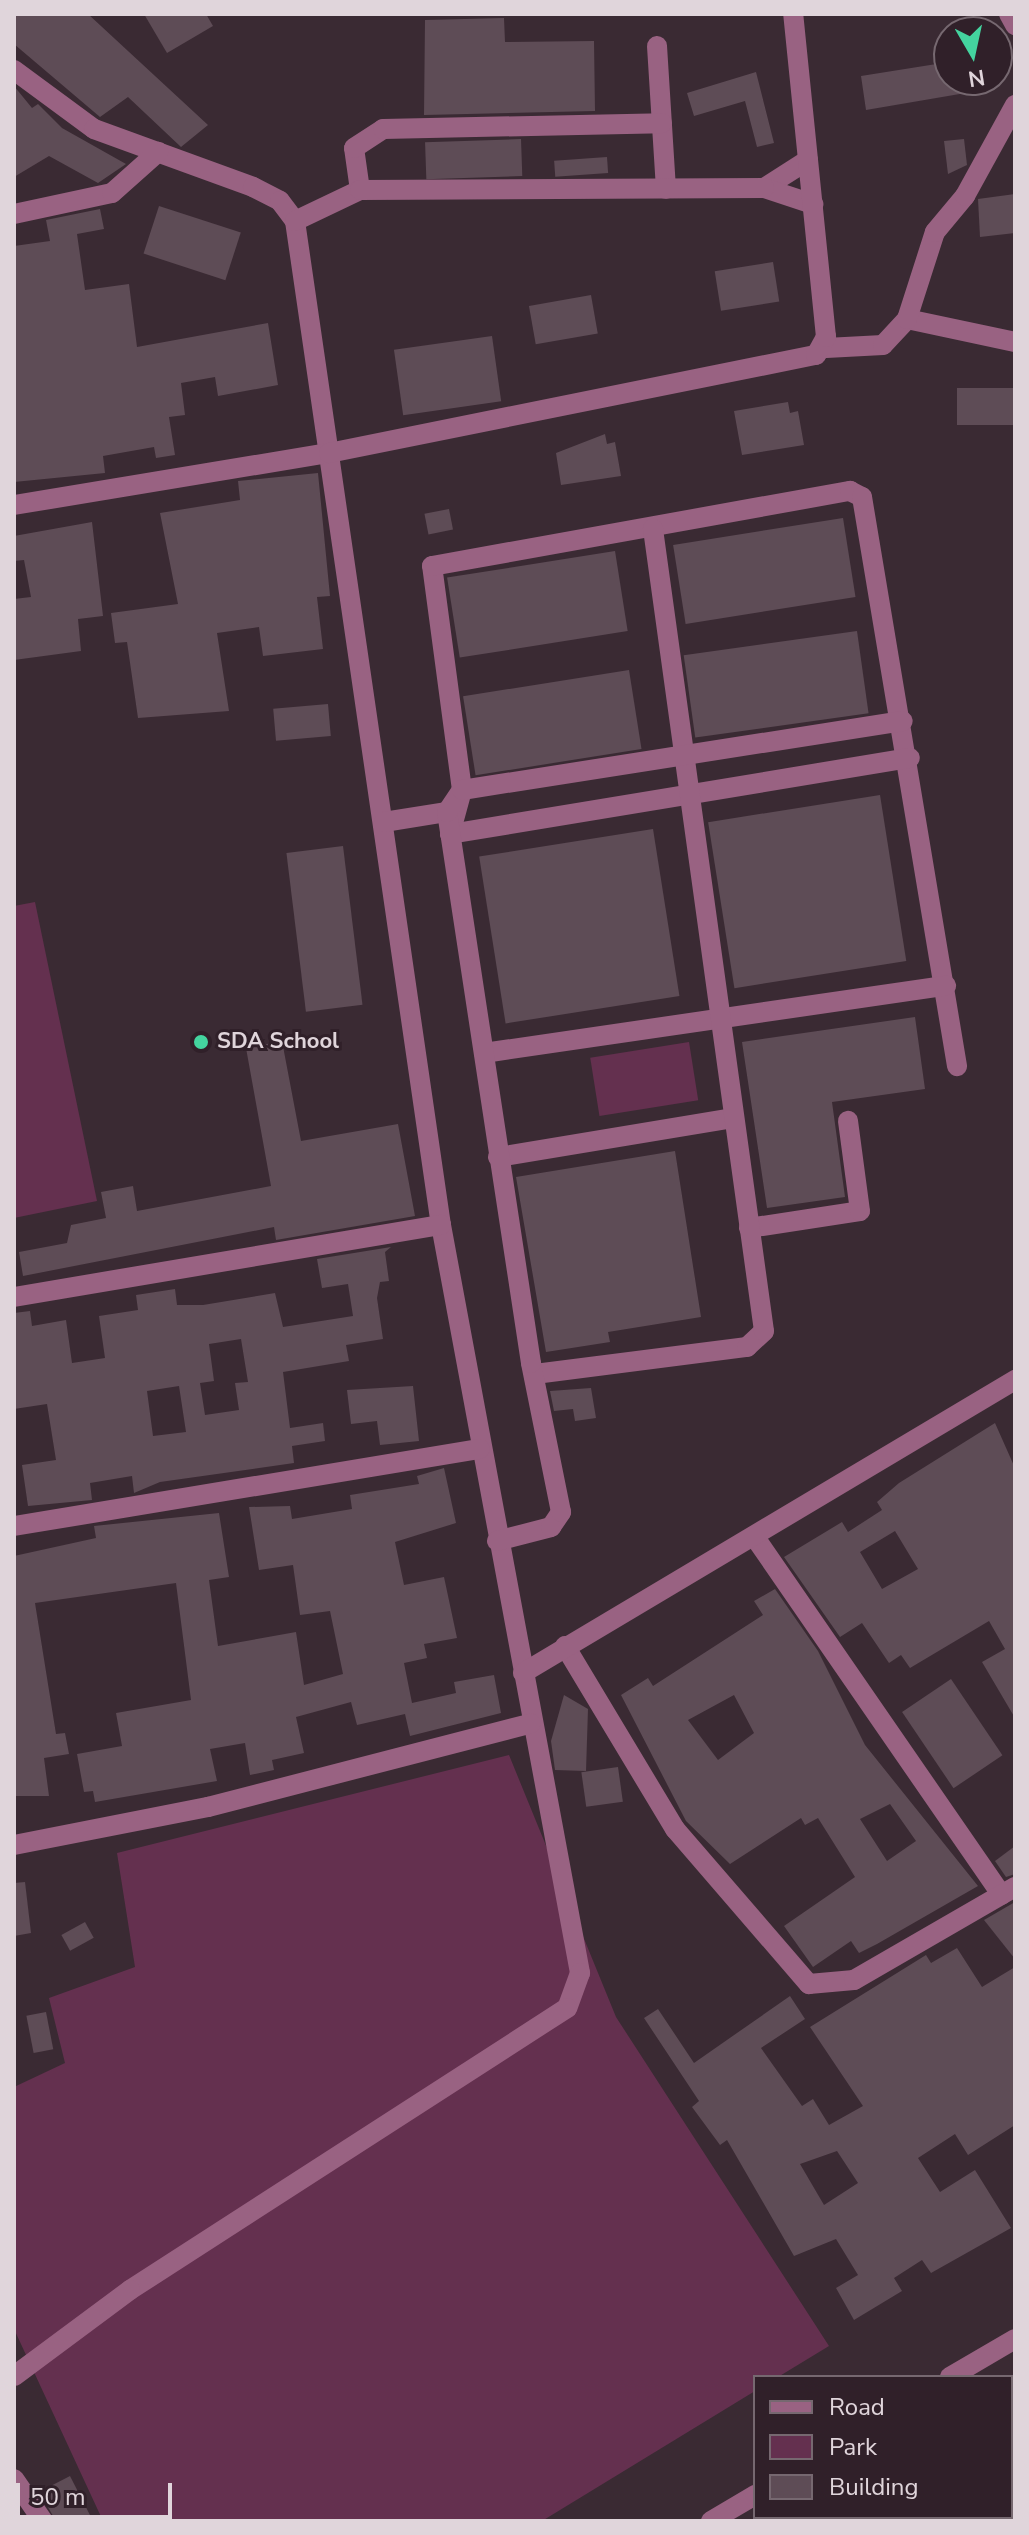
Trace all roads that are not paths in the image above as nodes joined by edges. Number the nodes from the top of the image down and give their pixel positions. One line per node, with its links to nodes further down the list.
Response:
1 (793, 14): 9 (street)
2 (1009, 14): 3 (street)
3 (1015, 25)
4 (657, 46): 7 (street)
5 (14, 70): 8 (street)
6 (1015, 105): 16 (street)
7 (662, 123): 11 (street); 12 (street)
8 (158, 152): 14 (street); 15 (street)
9 (808, 160): 10 (street); 13 (street)
10 (764, 188): 11 (street); 13 (street)
11 (666, 189): 12 (street)
12 (360, 190): 15 (street)
13 (813, 204): 18 (street)
14 (14, 214)
15 (295, 221): 19 (street)
16 (907, 319): 17 (street); 18 (street)
17 (1015, 342)
18 (826, 348): 19 (street)
19 (329, 453): 20 (street); 28 (street)
20 (14, 505)
21 (653, 529): 22 (street); 23 (street); 25 (street)
22 (903, 721): 23 (street); 24 (street)
23 (685, 756): 25 (street); 26 (street)
24 (910, 758): 26 (street); 30 (street)
25 (462, 790): 27 (street); 29 (street)
26 (691, 793): 29 (street); 31 (street)
27 (447, 812): 28 (street); 29 (street)
28 (384, 822): 37 (street)
29 (450, 834): 32 (street)
30 (946, 986): 31 (street); 33 (street)
31 (721, 1017): 32 (street); 34 (street)
32 (484, 1053): 36 (street)
33 (957, 1066)
34 (734, 1118): 36 (street); 38 (street)
35 (848, 1121): 38 (street)
36 (498, 1157): 40 (street)
37 (441, 1225): 39 (street); 42 (street)
38 (749, 1228): 40 (street)
39 (14, 1297)
40 (535, 1374): 45 (street)
41 (1012, 1387): 44 (street)
42 (480, 1449): 43 (street); 45 (street)
43 (14, 1526)
44 (754, 1536): 46 (street); 50 (street)
45 (497, 1541): 47 (street)
46 (565, 1646): 47 (street); 50 (street)
47 (523, 1673): 48 (street)
48 (530, 1724): 49 (street); 53 (street)
49 (14, 1845)
50 (1009, 1891)
51 (1015, 2339): 52 (street)
52 (953, 2375)
53 (14, 2376)
54 (14, 2479): 56 (street)
55 (753, 2496): 57 (street)
56 (43, 2521)
57 (711, 2521)

